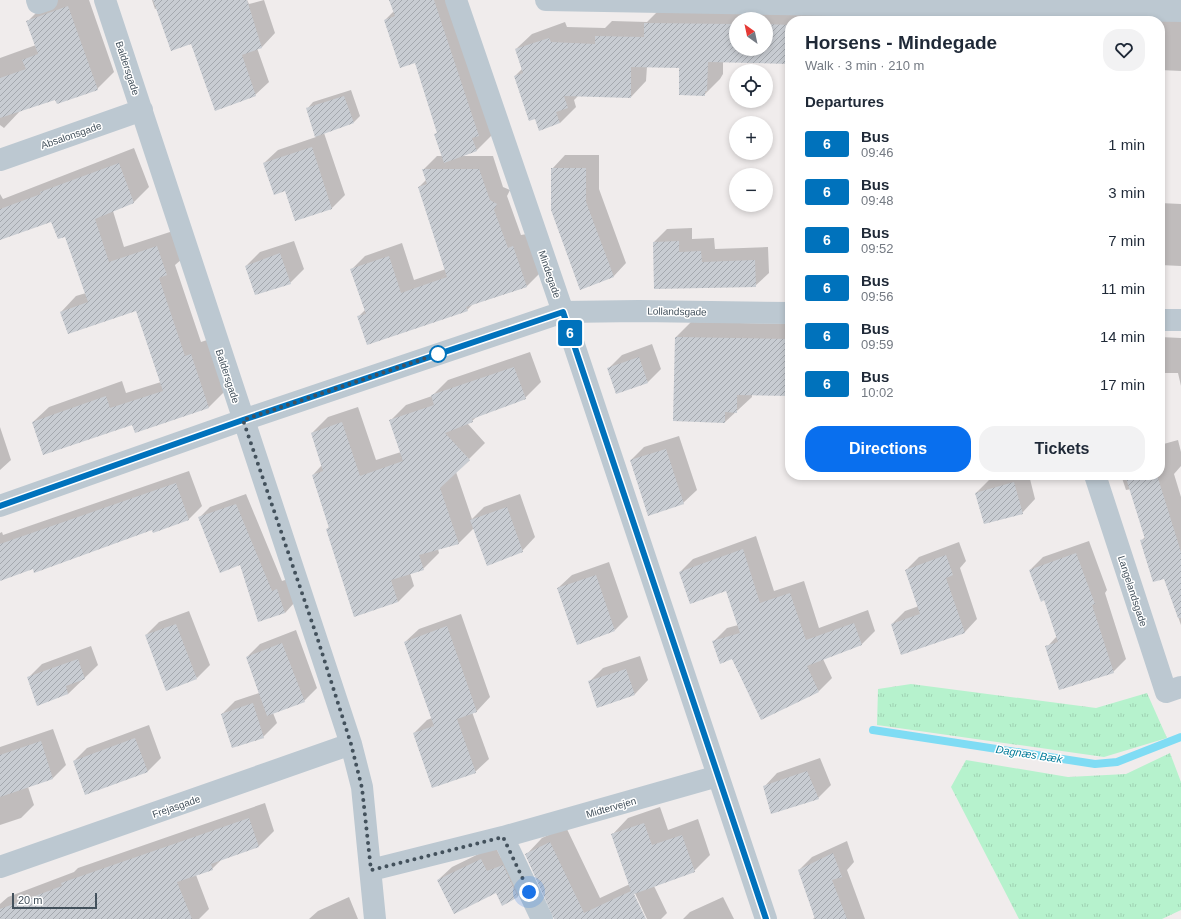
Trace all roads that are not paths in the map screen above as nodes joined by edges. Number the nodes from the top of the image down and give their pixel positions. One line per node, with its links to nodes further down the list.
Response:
1 (37, 0): 2 (street)
2 (47, 0)
3 (105, 0): 8 (street, Baldersgade)
4 (456, 0): 10 (street, Mindegade)
5 (546, 0): 6 (street)
6 (941, 9): 7 (street)
7 (1181, 11)
8 (142, 110): 9 (street, Absalonsgade); 14 (street, Baldersgade)
9 (0, 160)
10 (563, 312): 11 (street, Lollandsgade); 14 (street, Lollandsgade); 19 (street, Mindegade)
11 (785, 313)
12 (1165, 320): 13 (street)
13 (1181, 320)
14 (243, 420): 16 (street, Lollandsgade); 18 (street, Baldersgade)
15 (1097, 480): 17 (street, Langelandsgade)
16 (0, 506)
17 (1181, 687)
18 (351, 744): 21 (street, Frejasgade); 22 (street, Baldersgade)
19 (718, 776): 20 (street, Midtervejen); 25 (street, Mindegade)
20 (503, 837): 22 (street, Midtervejen); 24 (street)
21 (0, 867)
22 (371, 870): 23 (street, Baldersgade)
23 (376, 919)
24 (542, 919)
25 (766, 919)

